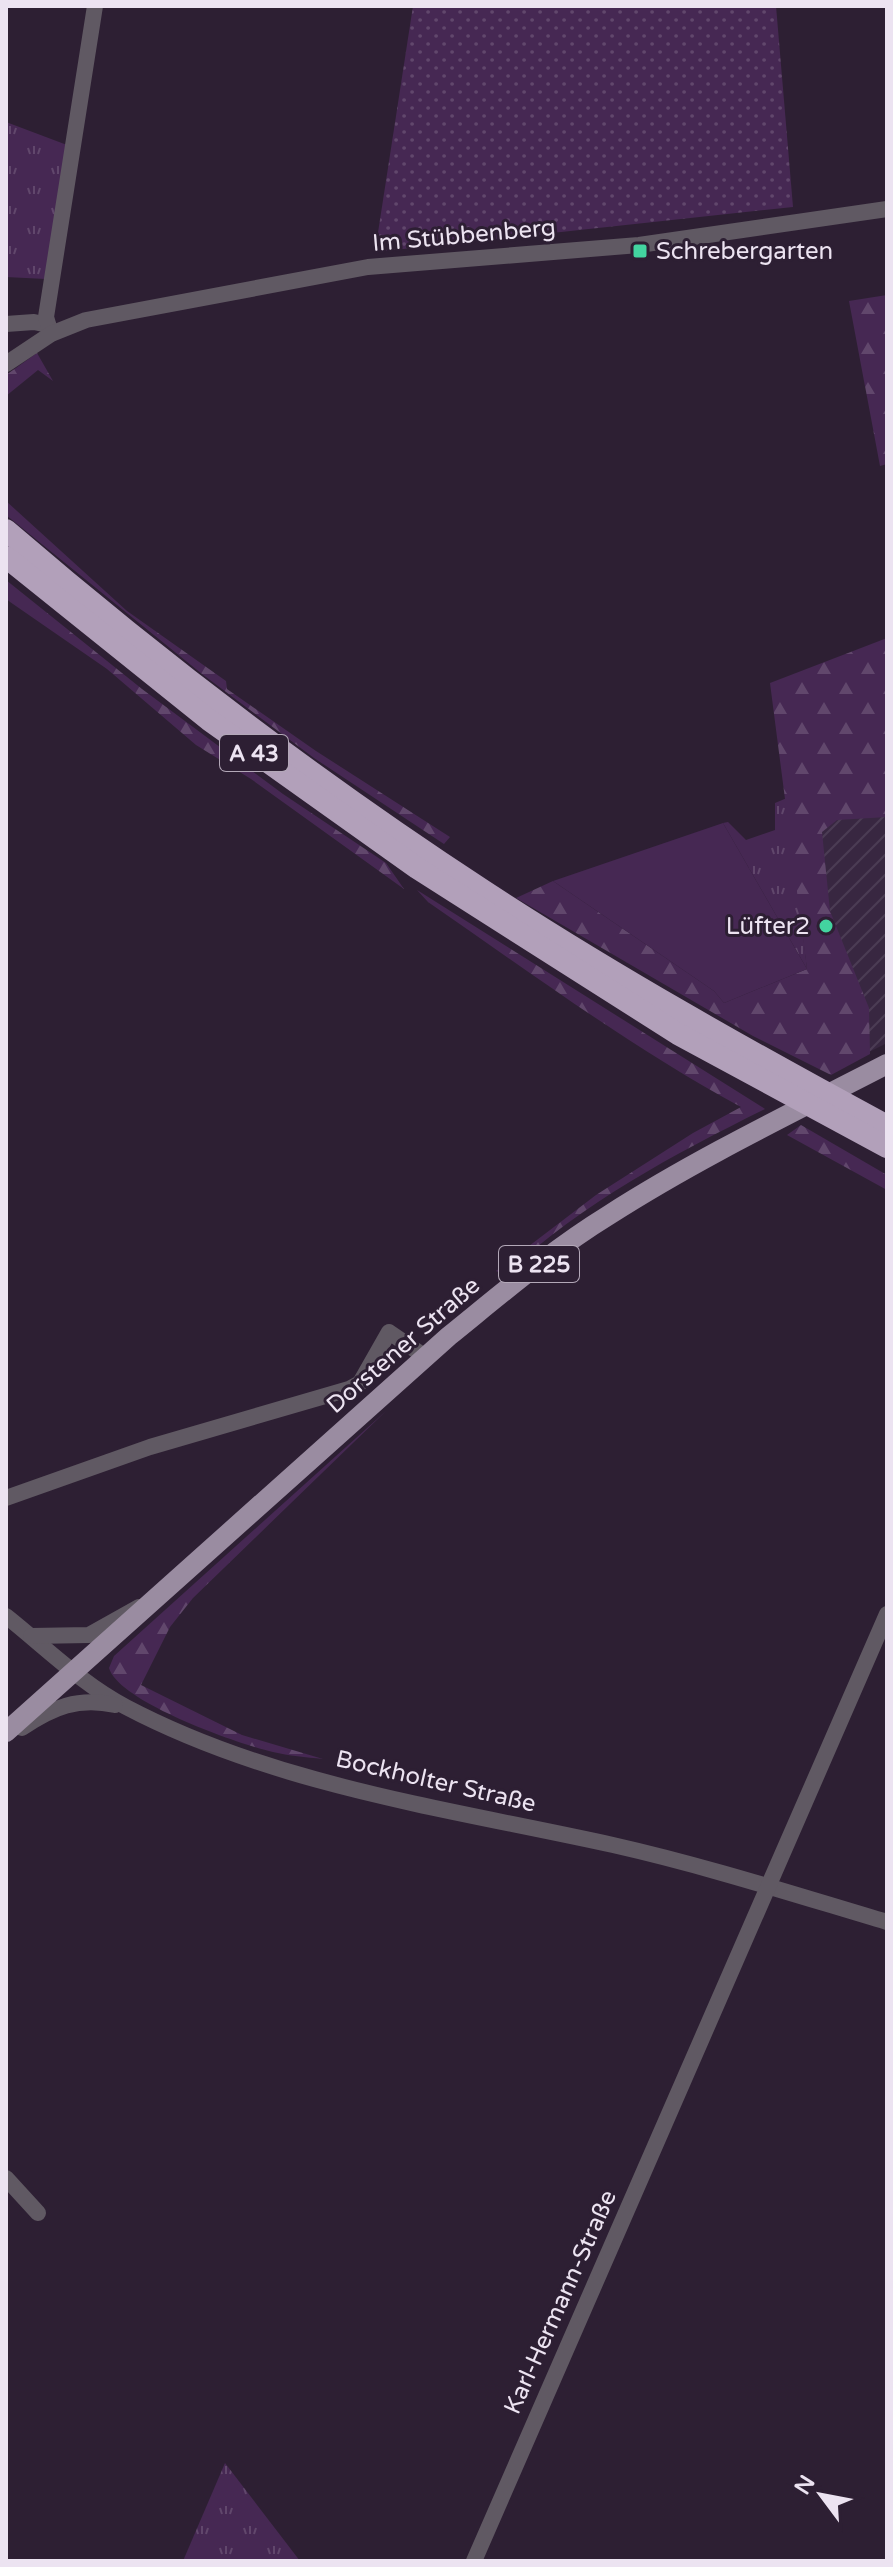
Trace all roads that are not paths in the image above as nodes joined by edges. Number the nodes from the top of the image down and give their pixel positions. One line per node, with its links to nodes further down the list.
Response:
1 (95, 6): 4 (street)
2 (887, 209): 4 (street, Im Stübbenberg)
3 (6, 324): 4 (street, Im Stübbenberg)
4 (49, 330): 5 (street, Im Stübbenberg)
5 (6, 364)
6 (6, 530): 9 (highway, A 43)
7 (6, 557): 9 (highway, A 43)
8 (887, 1064): 15 (main road, Dorstener Straße / B 225)
9 (799, 1089): 10 (highway, A 43)
10 (845, 1114): 11 (highway); 12 (highway, A 43); 13 (highway, A 43); 14 (highway)
11 (887, 1119)
12 (887, 1126)
13 (887, 1147)
14 (887, 1156)
15 (427, 1358): 16 (street); 17 (main road, Dorstener Straße / B 225)
16 (6, 1498)
17 (152, 1605): 20 (street); 21 (main road, Dorstener Straße / B 225)
18 (887, 1614): 24 (street, Karl-Hermann-Straße)
19 (6, 1616): 20 (street, Bockholter Straße)
20 (31, 1636): 21 (street, Bockholter Straße)
21 (76, 1672): 22 (street, Bockholter Straße); 23 (main road, B 225)
22 (127, 1708): 23 (street); 24 (street, Bockholter Straße)
23 (6, 1734)
24 (767, 1886): 25 (street, Bockholter Straße); 28 (street, Karl-Hermann-Straße)
25 (887, 1922)
26 (6, 2178): 27 (street)
27 (38, 2213)
28 (474, 2561)

